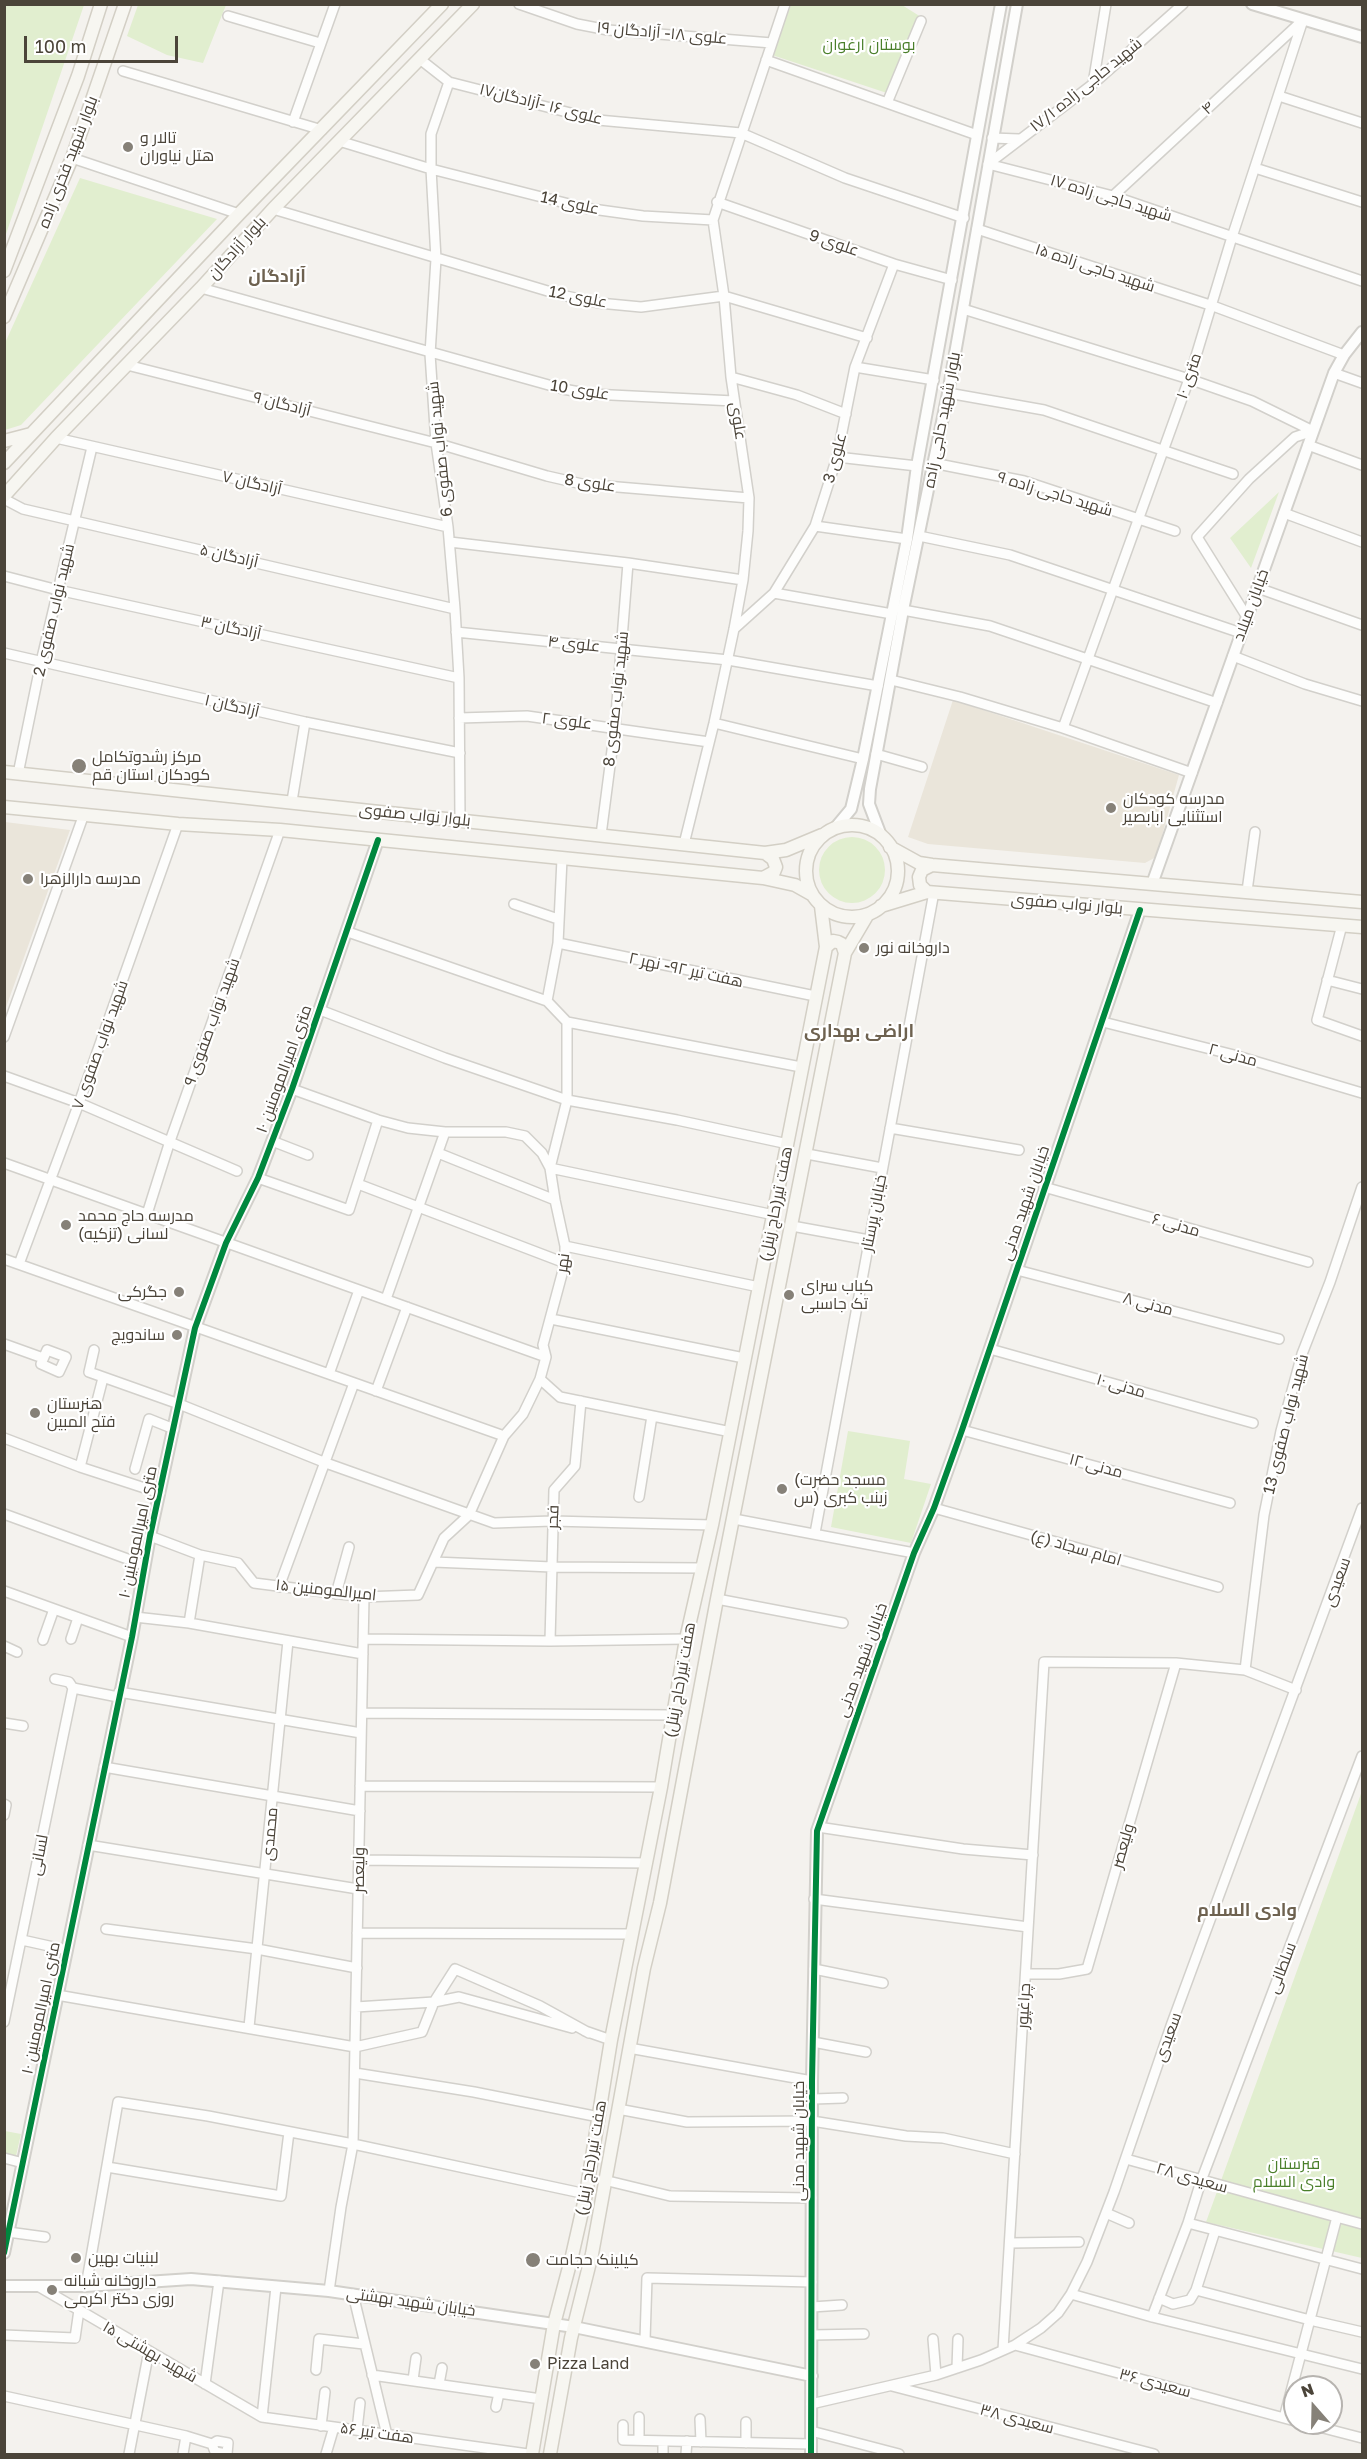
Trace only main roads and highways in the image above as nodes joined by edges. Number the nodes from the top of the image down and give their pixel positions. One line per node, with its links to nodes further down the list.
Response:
1 (100, 4): 5 (main road, بلوار شهید فخری زاده)
2 (125, 4): 6 (main road, بلوار شهید فخری زاده)
3 (442, 4): 7 (main road, بلوار آزادگان)
4 (473, 4): 10 (main road, بلوار آزادگان)
5 (4, 271)
6 (4, 317)
7 (33, 434): 8 (main road); 9 (main road, بلوار آزادگان)
8 (4, 441)
9 (4, 463)
10 (4, 497)
11 (4, 772): 15 (main road, بلوار نواب صفوی)
12 (4, 807): 17 (main road, بلوار نواب صفوی)
13 (822, 835): 14 (main road); 15 (main road, بلوار نواب صفوی); 19 (main road)
14 (890, 847): 16 (main road, بلوار نواب صفوی); 22 (main road)
15 (765, 853): 17 (main road)
16 (932, 865): 18 (main road); 20 (main road, بلوار نواب صفوی)
17 (763, 878): 19 (main road, بلوار نواب صفوی)
18 (930, 892): 22 (main road, بلوار نواب صفوی); 24 (main road, بلوار نواب صفوی)
19 (812, 894): 21 (main road)
20 (1362, 902)
21 (821, 906): 23 (main road); 25 (main road, هفت تیر(حاج زینل))
22 (881, 906): 23 (main road)
23 (868, 914): 26 (main road, هفت تیر(حاج زینل))
24 (1362, 927)
25 (826, 947): 26 (main road); 27 (main road, هفت تیر(حاج زینل))
26 (845, 953): 28 (main road, هفت تیر(حاج زینل))
27 (530, 2454)
28 (550, 2454)

